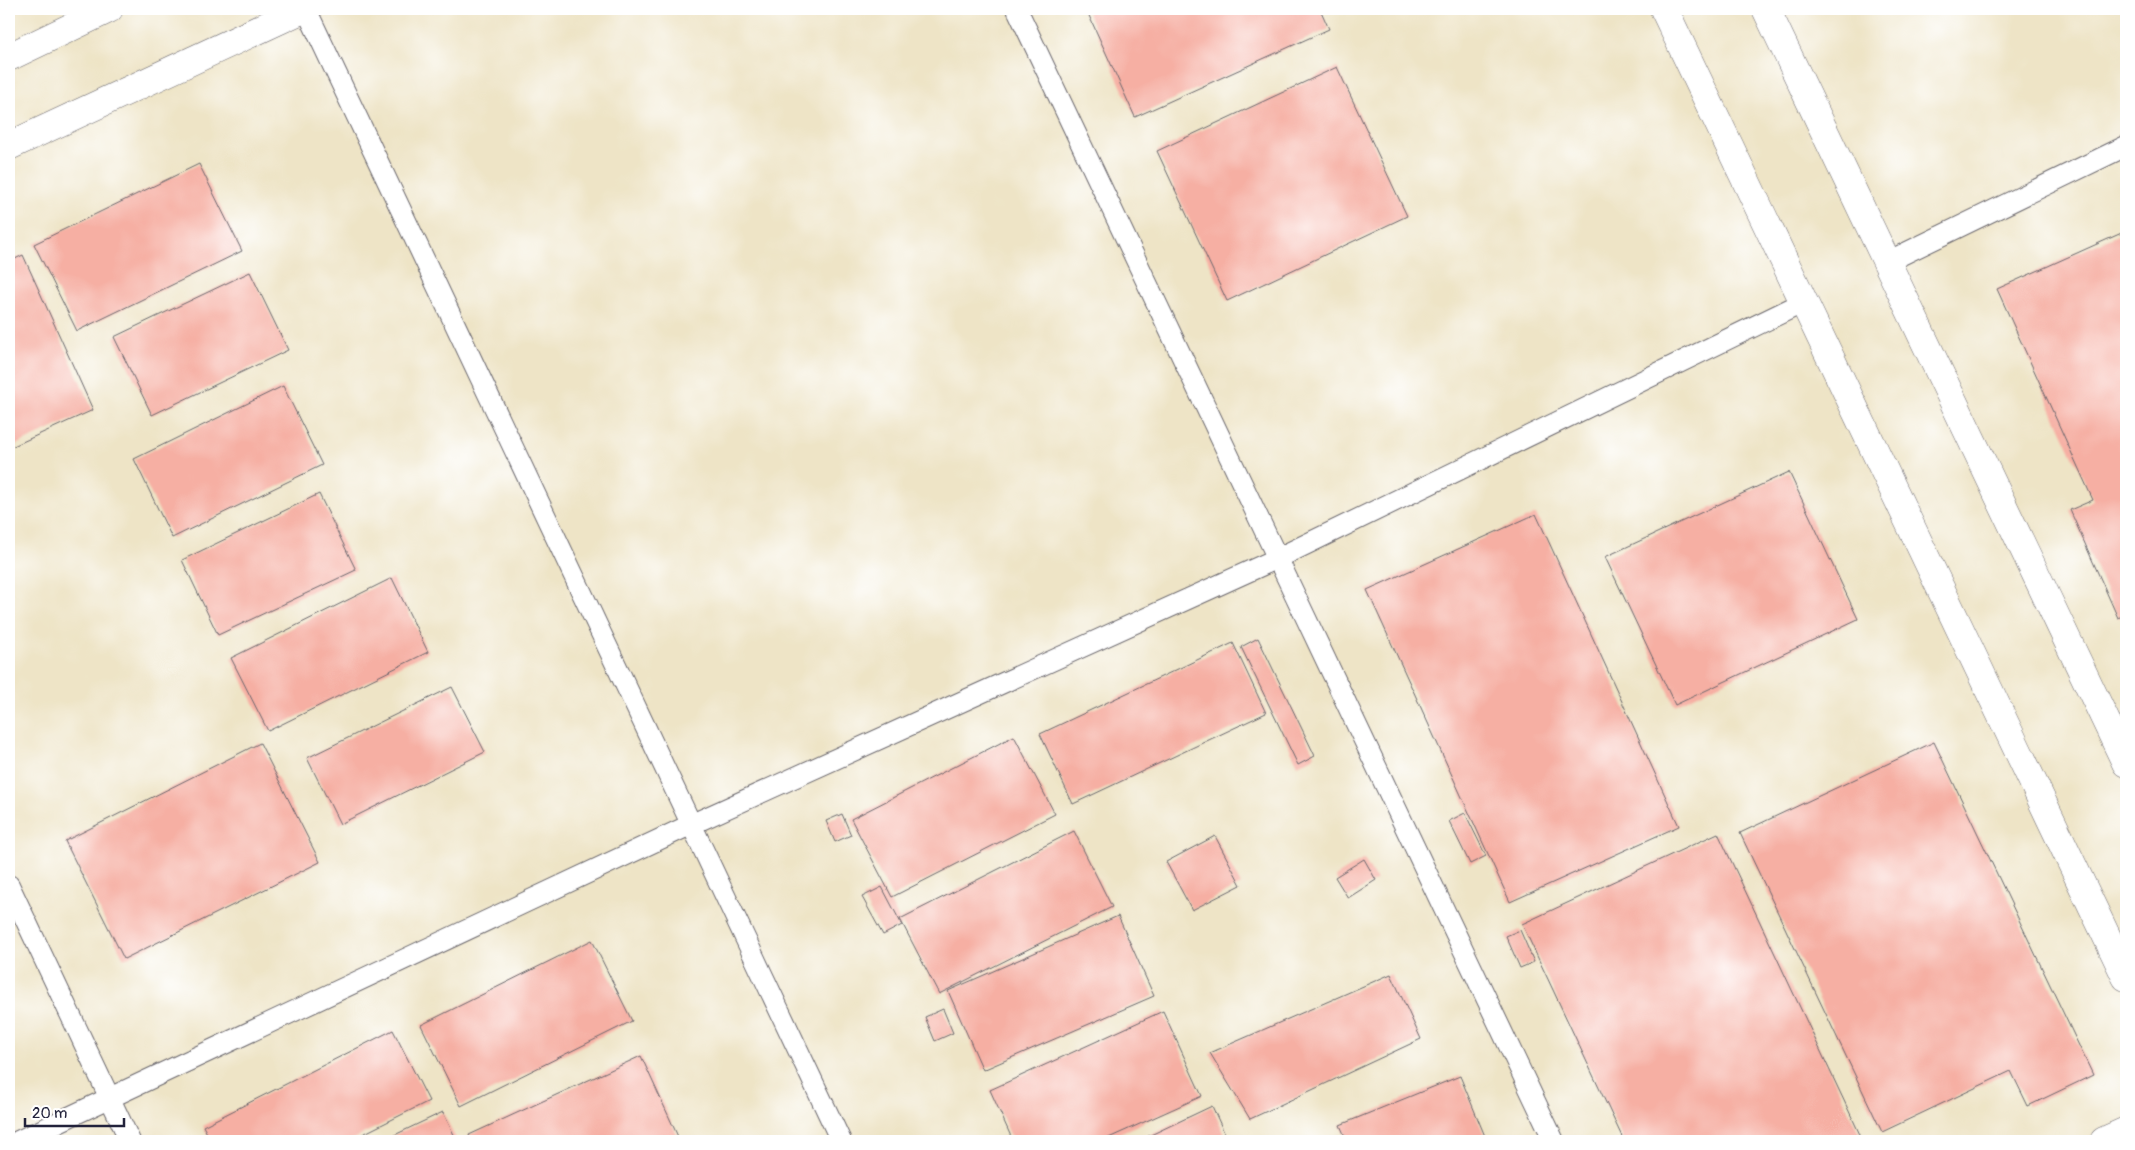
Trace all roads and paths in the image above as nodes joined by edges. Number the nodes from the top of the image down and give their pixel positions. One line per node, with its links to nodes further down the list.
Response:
1 (109, 9): 6 (street)
2 (304, 9): 7 (street); 13 (lane)
3 (1017, 9): 11 (lane)
4 (1664, 9): 10 (street)
5 (1766, 9): 9 (street)
6 (9, 57)
7 (9, 146)
8 (2126, 146): 9 (lane)
9 (1887, 262): 12 (street)
10 (1804, 302): 11 (lane); 15 (street)
11 (1276, 559): 13 (lane); 21 (lane)
12 (2126, 764)
13 (690, 825): 16 (lane); 20 (lane)
14 (9, 885): 16 (lane)
15 (2126, 977)
16 (109, 1098): 18 (lane); 19 (lane)
17 (2126, 1130): 22 (street)
18 (18, 1141)
19 (130, 1141)
20 (841, 1141)
21 (1554, 1141)
22 (2104, 1141)

